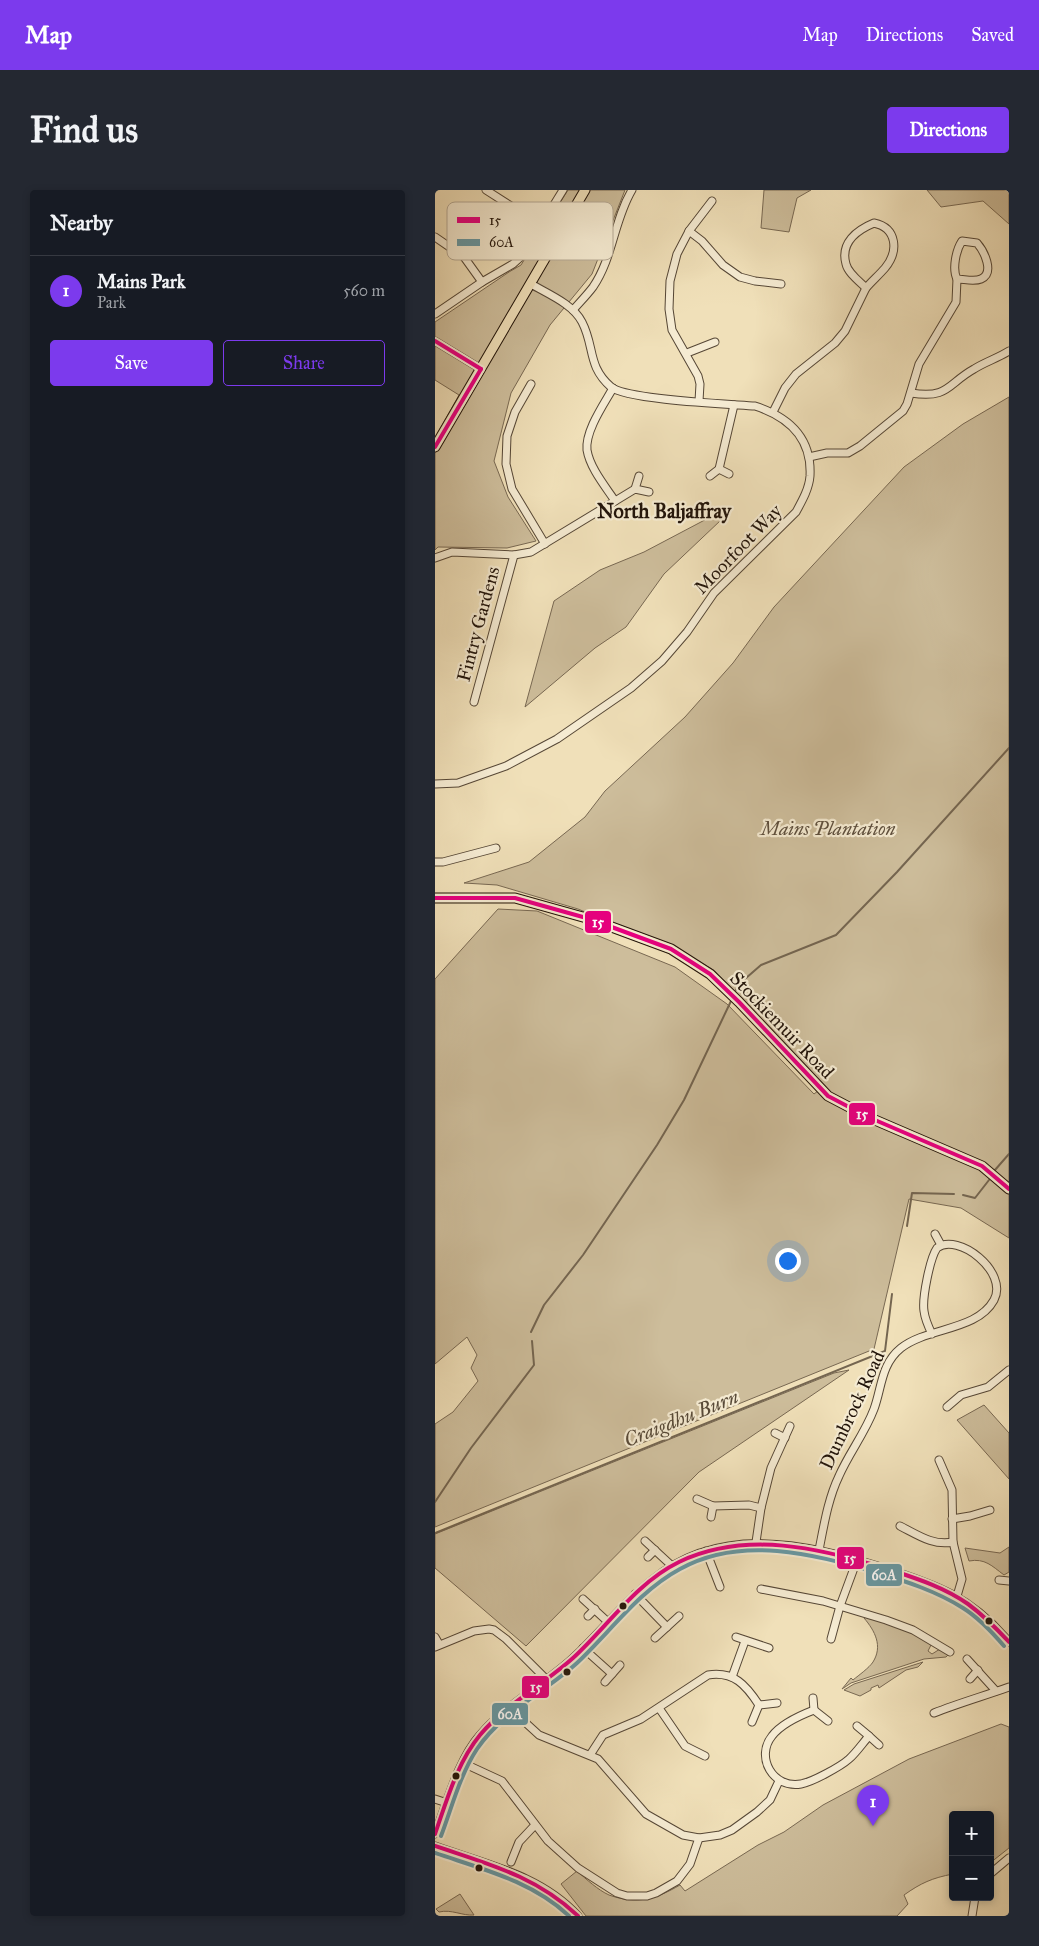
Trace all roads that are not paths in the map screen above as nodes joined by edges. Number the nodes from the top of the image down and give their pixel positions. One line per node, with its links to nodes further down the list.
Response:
1 (486, 190): 6 (street)
2 (563, 190): 7 (street)
3 (585, 190): 8 (main road)
4 (632, 190): 10 (street)
5 (712, 201): 9 (street)
6 (505, 202)
7 (556, 202)
8 (578, 202)
9 (689, 232): 20 (street); 27 (street)
10 (613, 236)
11 (435, 237): 12 (street)
12 (447, 245)
13 (466, 260): 18 (street)
14 (517, 260): 18 (street)
15 (545, 260): 19 (main road)
16 (605, 260): 22 (street)
17 (957, 279): 17 (street); 31 (street)
18 (482, 282): 23 (street)
19 (531, 284): 22 (street, Moorfoot Way); 28 (main road)
20 (781, 284)
21 (865, 288): 21 (street); 34 (street)
22 (573, 310): 30 (street, Moorfoot Way)
23 (435, 314)
24 (435, 341): 28 (street)
25 (715, 342): 27 (street)
26 (1009, 351): 31 (street)
27 (687, 353): 32 (street)
28 (481, 369): 35 (main road)
29 (531, 384): 44 (street)
30 (613, 388): 32 (street, Moorfoot Way); 43 (street)
31 (911, 393): 36 (street)
32 (699, 402): 33 (street, Moorfoot Way)
33 (735, 405): 34 (street, Moorfoot Way); 37 (street)
34 (773, 412): 36 (street, Moorfoot Way)
35 (435, 447)
36 (809, 457): 48 (street, Moorfoot Way)
37 (719, 469): 38 (street); 40 (street)
38 (729, 474)
39 (639, 476): 41 (street)
40 (710, 476)
41 (635, 489): 42 (street); 43 (street)
42 (649, 492)
43 (615, 502): 44 (street)
44 (545, 544): 45 (street)
45 (514, 555): 46 (street); 47 (street, Fintry Gardens)
46 (435, 558)
47 (474, 702)
48 (435, 784)
49 (496, 848): 50 (street)
50 (435, 862)
51 (435, 898): 52 (main road, Stockiemuir Road)
52 (1009, 1189)
53 (935, 1234): 54 (street)
54 (941, 1246): 55 (street); 55 (street, Dumbrock Road)
55 (932, 1334): 73 (street, Dumbrock Road)
56 (1007, 1376): 57 (street)
57 (947, 1407)
58 (790, 1426): 60 (street)
59 (775, 1433): 60 (street)
60 (785, 1438): 64 (street)
61 (939, 1460): 67 (street)
62 (697, 1499): 63 (street)
63 (713, 1506): 64 (street); 66 (street)
64 (761, 1508): 70 (street)
65 (990, 1510): 67 (street)
66 (711, 1516)
67 (952, 1518): 71 (street)
68 (900, 1526): 71 (street)
69 (645, 1541): 72 (street)
70 (756, 1542): 73 (street); 74 (street)
71 (953, 1542): 83 (street)
72 (655, 1550): 75 (street); 77 (street)
73 (819, 1550): 76 (street)
74 (706, 1551): 77 (street); 80 (street)
75 (648, 1557)
76 (857, 1560): 83 (street); 85 (street)
77 (671, 1566): 82 (street)
78 (999, 1580): 79 (street)
79 (1009, 1581)
80 (720, 1587)
81 (761, 1588): 85 (street)
82 (635, 1594): 89 (street); 90 (street)
83 (957, 1596): 96 (street)
84 (583, 1598): 86 (street)
85 (840, 1606): 94 (street); 100 (street)
86 (595, 1609): 87 (street); 89 (street)
87 (588, 1616)
88 (679, 1616): 90 (street)
89 (608, 1622): 98 (street)
90 (667, 1628): 93 (street)
91 (435, 1637): 97 (street)
92 (736, 1637): 95 (street)
93 (655, 1638)
94 (831, 1639)
95 (745, 1641): 99 (street); 105 (street)
96 (1009, 1642)
97 (437, 1645): 107 (street)
98 (583, 1648): 104 (street); 107 (street)
99 (769, 1648)
100 (950, 1652)
101 (967, 1658): 103 (street)
102 (620, 1665): 104 (street)
103 (979, 1670): 106 (street); 110 (street)
104 (612, 1674): 108 (street)
105 (732, 1677): 113 (street); 115 (street)
106 (970, 1679)
107 (547, 1680): 114 (street)
108 (605, 1682)
109 (1009, 1686): 110 (street)
110 (996, 1691): 117 (street)
111 (813, 1698): 116 (street)
112 (777, 1703): 113 (street)
113 (759, 1705): 119 (street)
114 (513, 1706): 123 (street); 125 (street)
115 (659, 1708): 123 (street); 124 (street)
116 (814, 1710): 118 (street); 126 (street)
117 (934, 1713)
118 (828, 1721)
119 (751, 1722)
120 (857, 1726): 121 (street)
121 (869, 1736): 122 (street); 126 (street)
122 (879, 1745)
123 (590, 1755): 131 (street)
124 (705, 1756)
125 (463, 1763): 128 (street); 129 (street)
126 (779, 1781): 131 (street)
127 (435, 1799): 128 (street)
128 (447, 1803): 130 (street)
129 (535, 1825): 131 (street); 134 (street)
130 (435, 1834)
131 (699, 1838)
132 (435, 1846): 137 (street)
133 (1009, 1858): 135 (street)
134 (511, 1862)
135 (994, 1871)
136 (974, 1901): 138 (street)
137 (578, 1916)
138 (972, 1916)

